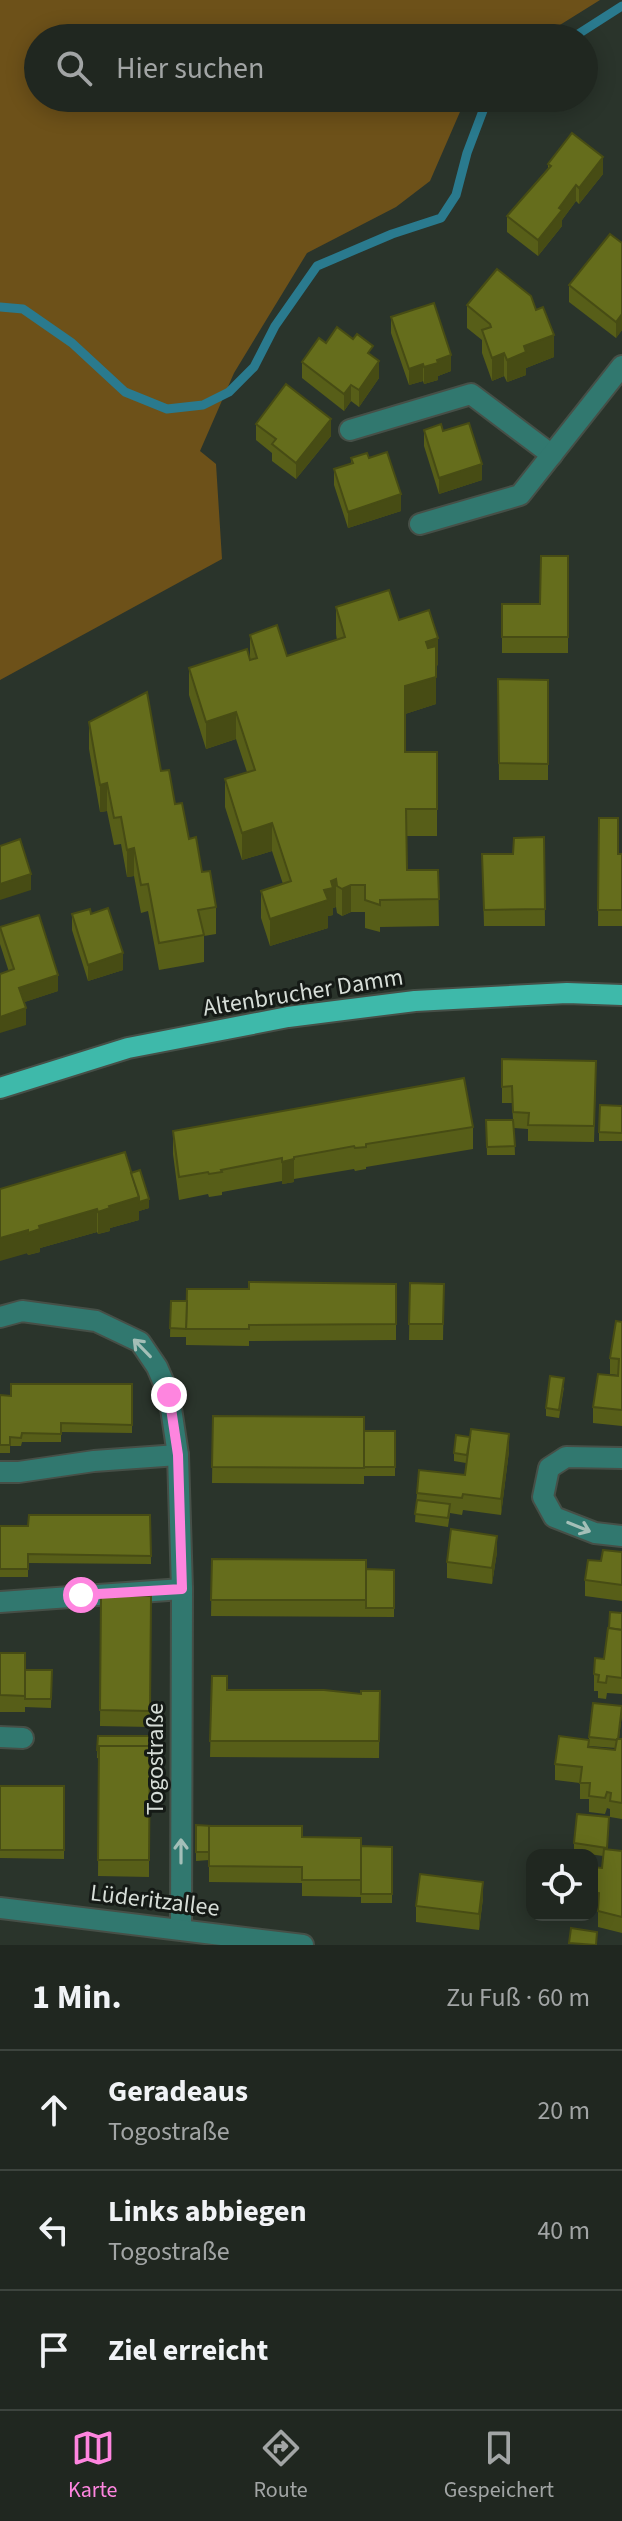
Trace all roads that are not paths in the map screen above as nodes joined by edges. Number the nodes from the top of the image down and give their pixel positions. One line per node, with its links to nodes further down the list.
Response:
1 (622, 366): 3 (street)
2 (350, 430): 3 (street)
3 (552, 455): 4 (street)
4 (420, 524)
5 (622, 995): 6 (main road, Altenbrucher Damm)
6 (0, 1088)
7 (0, 1317): 8 (street, Togostraße, one-way to 7)
8 (178, 1455): 10 (street); 12 (street, Togostraße)
9 (622, 1458): 11 (street, one-way to 11)
10 (0, 1472)
11 (622, 1536)
12 (182, 1589): 13 (street); 17 (street, Togostraße, one-way to 12)
13 (0, 1602)
14 (0, 1737): 15 (street)
15 (23, 1738)
16 (0, 1908): 17 (street, Lüderitzallee)
17 (181, 1929): 18 (street, Lüderitzallee)
18 (303, 1945)

